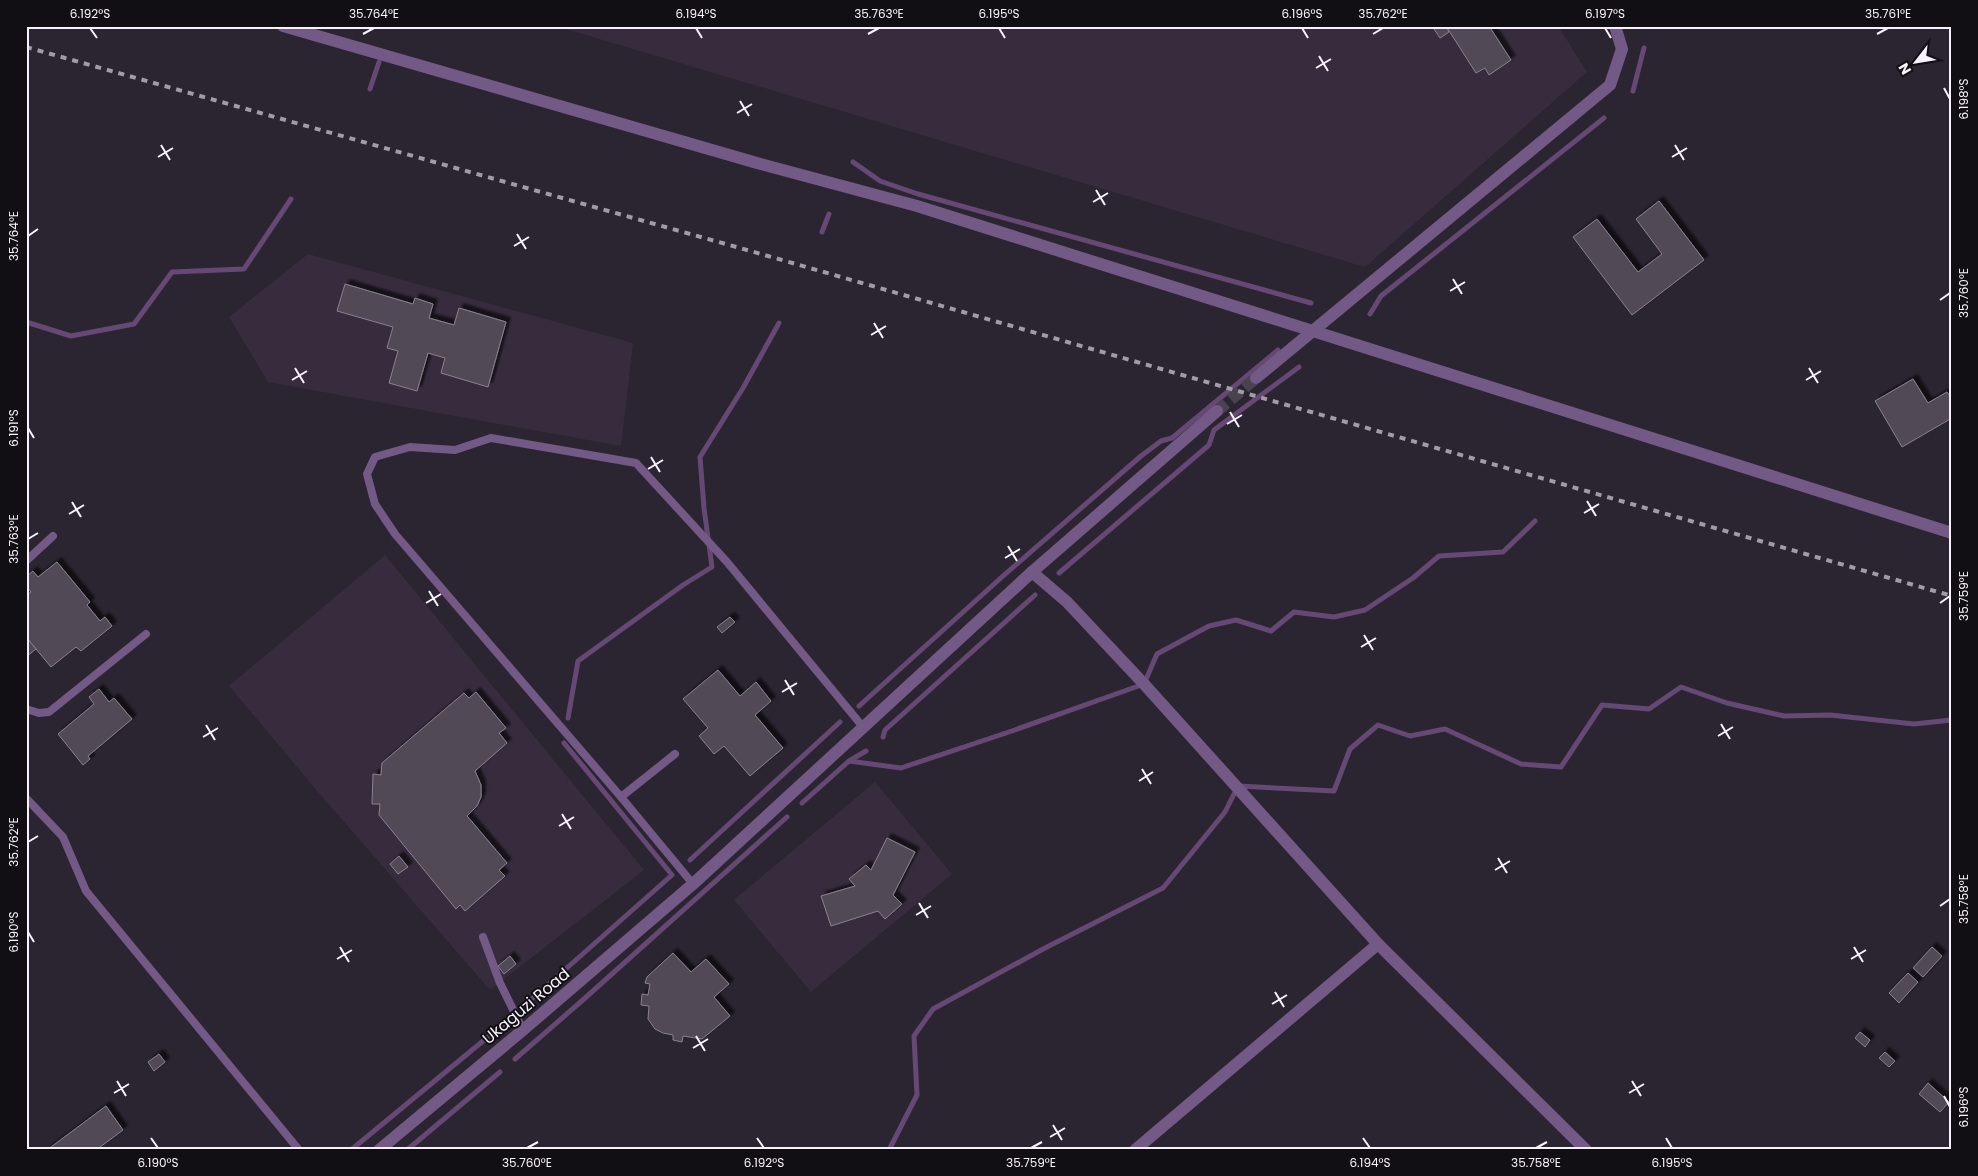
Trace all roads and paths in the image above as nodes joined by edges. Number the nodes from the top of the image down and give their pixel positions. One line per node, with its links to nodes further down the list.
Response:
1 (283, 26): 3 (street)
2 (1615, 26): 3 (street)
3 (1314, 330): 4 (street); 6 (street)
4 (1256, 378)
5 (1217, 411): 9 (street, Ukaguzi Road)
6 (1952, 533)
7 (53, 536): 8 (lane)
8 (26, 561)
9 (1032, 572): 12 (street, Ukaguzi Road); 18 (street)
10 (146, 634): 11 (lane)
11 (26, 709)
12 (864, 727): 14 (lane); 16 (street, Ukaguzi Road)
13 (675, 754): 14 (lane)
14 (621, 797): 16 (lane)
15 (26, 798): 20 (lane)
16 (693, 884): 19 (street, Ukaguzi Road)
17 (483, 937): 19 (lane)
18 (1378, 944): 22 (street); 23 (street)
19 (524, 1030): 21 (street, Ukaguzi Road)
20 (299, 1150)
21 (379, 1150)
22 (1135, 1150)
23 (1586, 1150)

